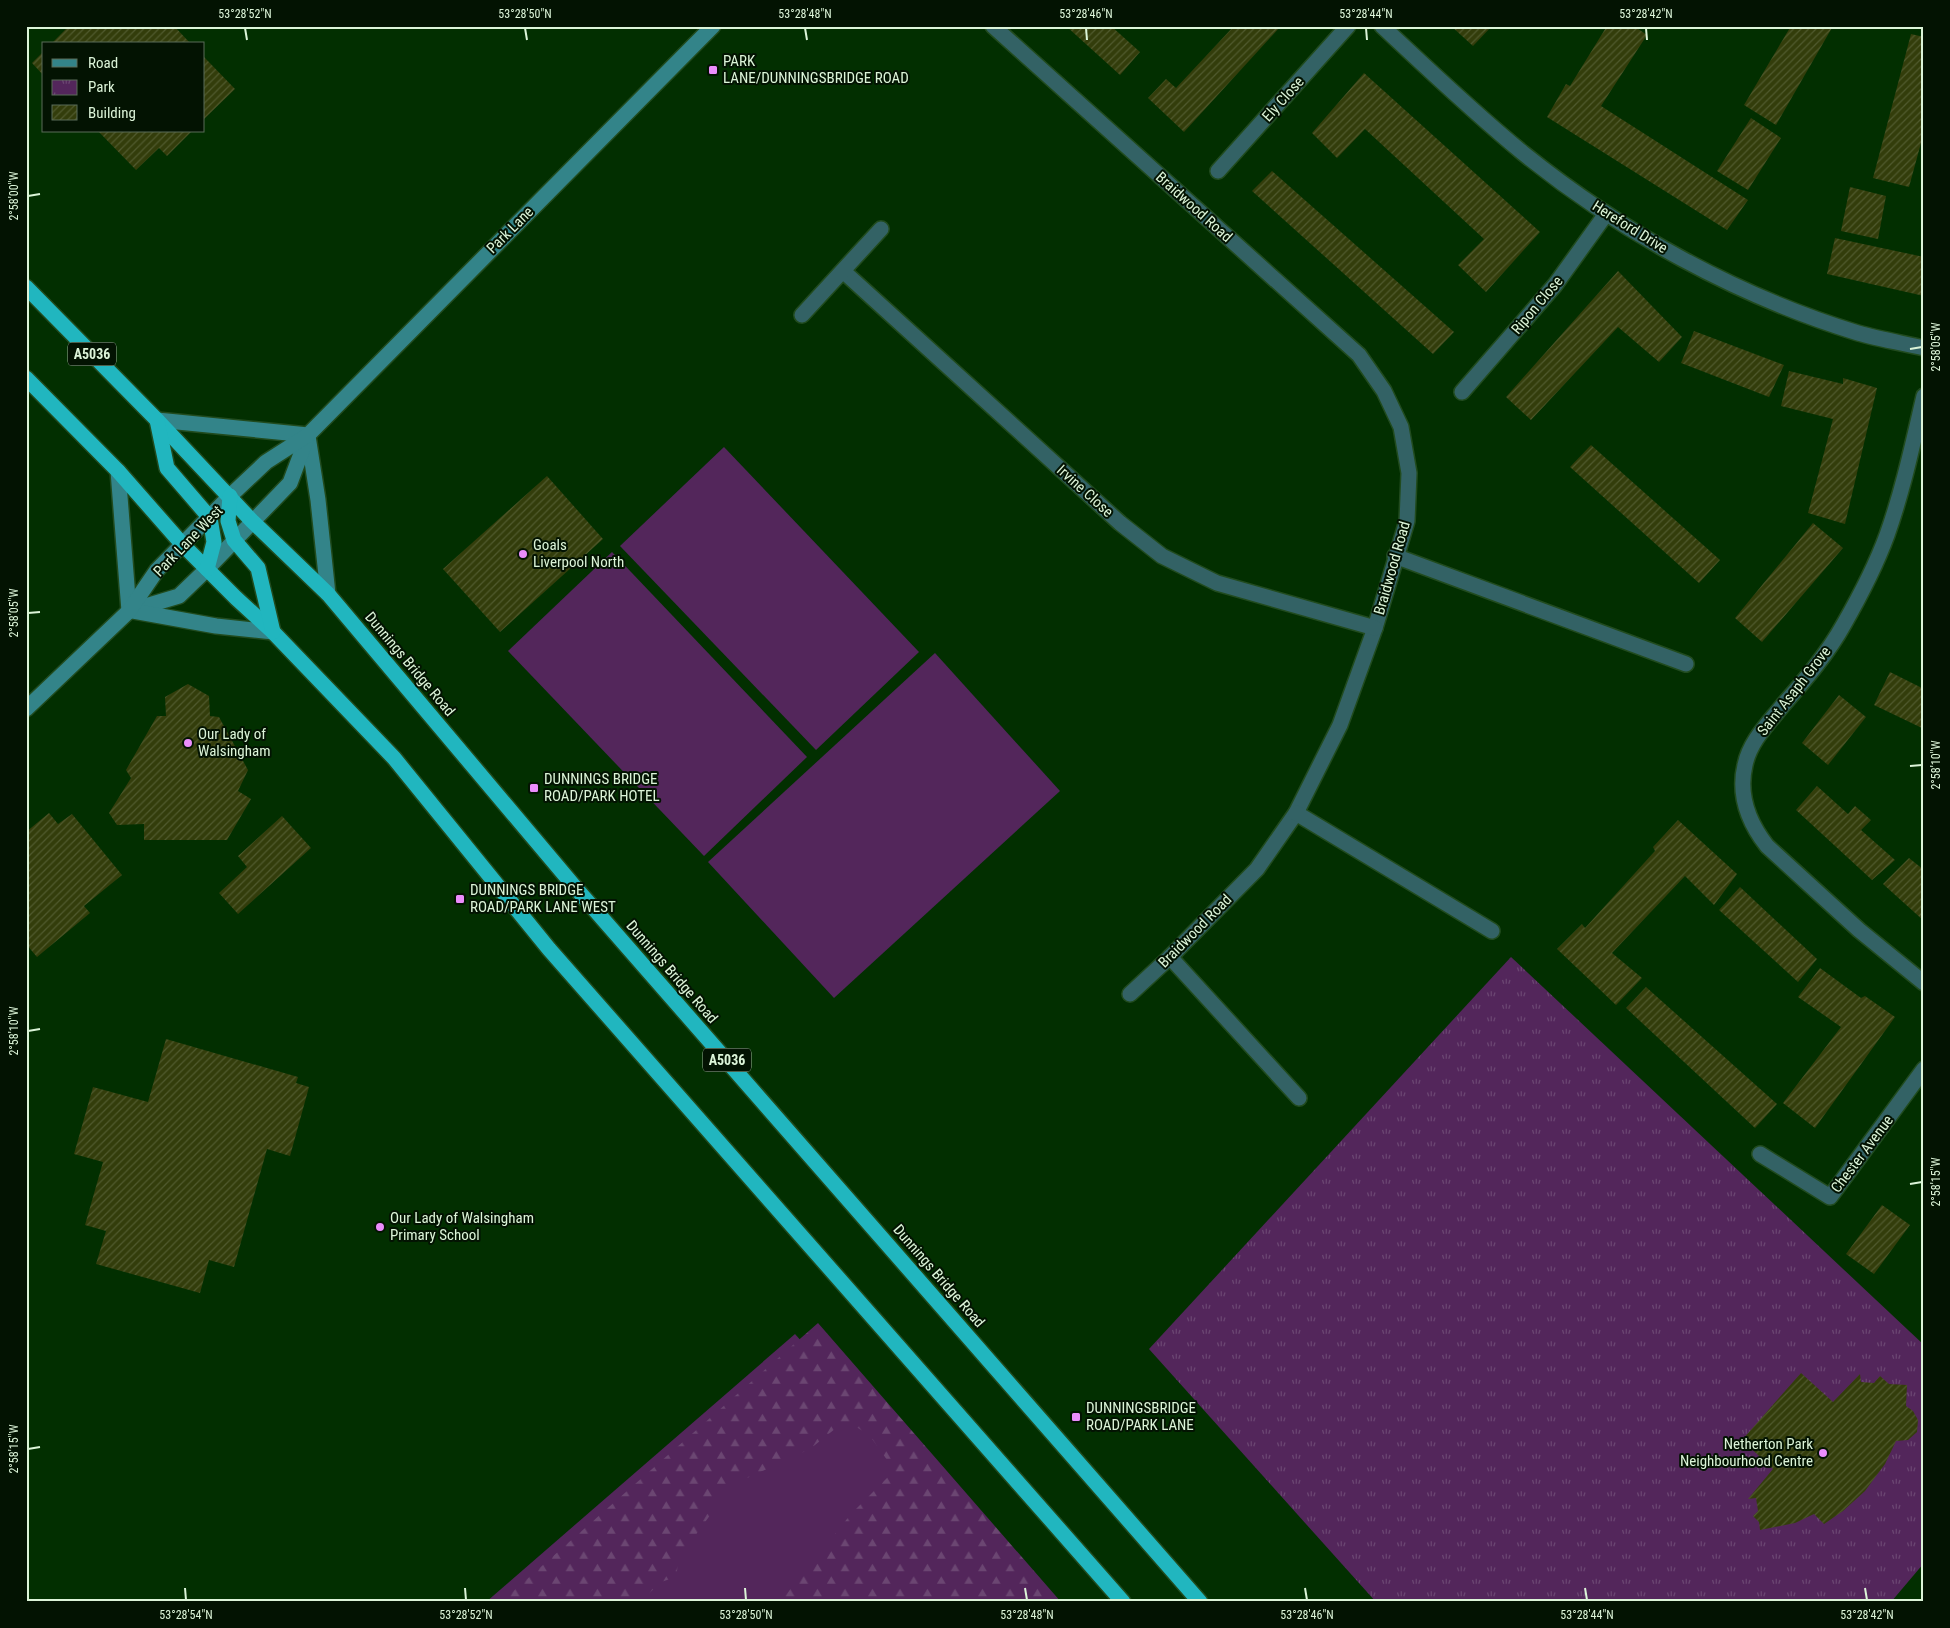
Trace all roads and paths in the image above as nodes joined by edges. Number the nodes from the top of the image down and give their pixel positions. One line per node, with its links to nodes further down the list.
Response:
1 (712, 26): 16 (street, Park Lane)
2 (993, 26): 23 (street, Braidwood Road)
3 (1348, 26): 5 (street, Ely Close)
4 (1382, 26): 6 (street, Hereford Drive)
5 (1218, 171)
6 (1606, 214): 11 (street, Hereford Drive); 13 (street, Ripon Close)
7 (881, 229): 8 (street)
8 (843, 271): 10 (street); 27 (street, Irvine Close)
9 (26, 287): 15 (highway, Dunnings Bridge Road / A5036)
10 (802, 315)
11 (1924, 348)
12 (26, 378): 17 (highway)
13 (1462, 392)
14 (1924, 396): 34 (street, Saint Asaph Grove)
15 (157, 420): 16 (street); 18 (highway, Dunnings Bridge Road / A5036); 19 (highway)
16 (308, 434): 18 (street, Park Lane); 20 (street, Park Lane); 25 (street)
17 (118, 471): 22 (highway); 26 (street)
18 (230, 496): 19 (street, Park Lane West); 20 (highway, Dunnings Bridge Road / A5036); 21 (highway)
19 (210, 518): 22 (street, Park Lane West); 24 (highway)
20 (252, 521): 21 (street, Park Lane West); 25 (highway, Dunnings Bridge Road / A5036)
21 (234, 540): 24 (street, Park Lane West); 28 (highway)
22 (184, 545): 24 (highway); 26 (street, Park Lane West)
23 (1394, 556): 27 (street, Braidwood Road); 29 (street)
24 (207, 569): 26 (street, Park Lane West); 28 (highway)
25 (328, 594): 40 (highway, Dunnings Bridge Road / A5036)
26 (129, 611): 28 (street); 30 (street, Park Lane West)
27 (1375, 628): 31 (street, Braidwood Road)
28 (273, 632): 39 (highway)
29 (1686, 664)
30 (26, 708)
31 (1296, 813): 32 (street); 33 (street, Braidwood Road)
32 (1492, 931)
33 (1170, 957): 35 (street, Braidwood Road); 37 (street)
34 (1924, 984)
35 (1130, 994)
36 (1924, 1069): 38 (street, Chester Avenue)
37 (1299, 1098)
38 (1760, 1154)
39 (1123, 1602)
40 (1200, 1602)

